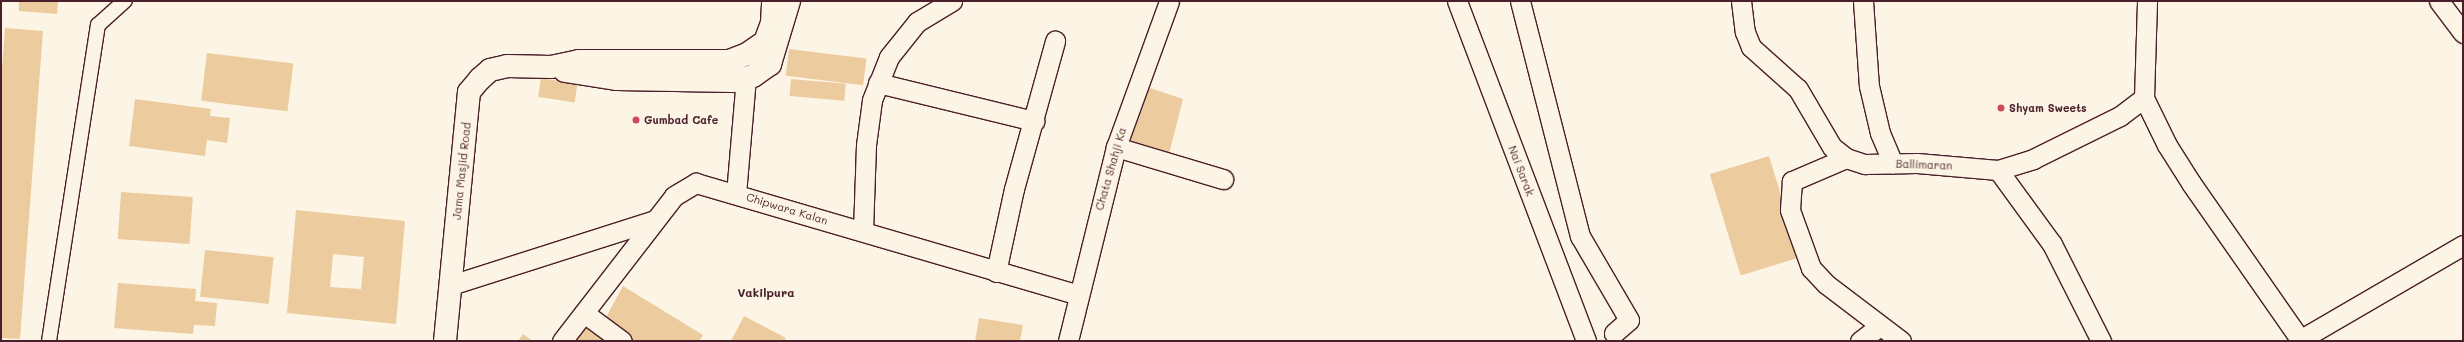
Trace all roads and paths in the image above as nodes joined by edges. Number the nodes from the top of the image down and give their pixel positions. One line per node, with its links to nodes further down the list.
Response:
1 (125, 1): 36 (street)
2 (773, 1): 14 (street, Jama Masjid Road)
3 (789, 1): 15 (street, Jama Masjid Road)
4 (952, 1): 16 (street)
5 (1169, 1): 19 (street, Chata Shahji Ka)
6 (1457, 1): 34 (street, Nai Sarak)
7 (1520, 1): 33 (street)
8 (1741, 1): 20 (street, Ballimaran)
9 (1863, 1): 21 (street)
10 (2147, 1): 17 (street)
11 (2439, 1): 12 (street)
12 (2463, 33)
13 (1055, 41): 18 (street)
14 (551, 67): 15 (street, Jama Masjid Road); 29 (street, Jama Masjid Road)
15 (746, 78): 24 (street)
16 (878, 83): 18 (street); 26 (street)
17 (2144, 98): 22 (street, Ballimaran); 35 (street)
18 (1034, 120): 28 (street)
19 (1116, 147): 23 (street); 30 (street, Chata Shahji Ka)
20 (1846, 158): 21 (street, Ballimaran); 32 (street)
21 (1893, 163): 22 (street, Ballimaran)
22 (1998, 170): 43 (street)
23 (1223, 179)
24 (736, 194): 25 (street, Chipwara Kalan); 26 (street, Chipwara Kalan)
25 (655, 220): 29 (street); 31 (street, Chipwara Kalan)
26 (863, 231): 28 (street, Chipwara Kalan)
27 (2463, 245): 35 (street)
28 (996, 272): 30 (street, Chipwara Kalan)
29 (450, 285): 37 (street, Jama Masjid Road)
30 (1078, 295): 40 (street, Chata Shahji Ka)
31 (584, 313): 38 (street, Chipwara Kalan); 39 (street)
32 (1880, 326): 41 (street); 42 (street)
33 (1617, 337): 34 (street)
34 (1584, 338)
35 (2299, 340)
36 (49, 341)
37 (445, 341)
38 (562, 341)
39 (622, 341)
40 (1068, 341)
41 (1860, 341)
42 (1901, 341)
43 (2101, 341)

